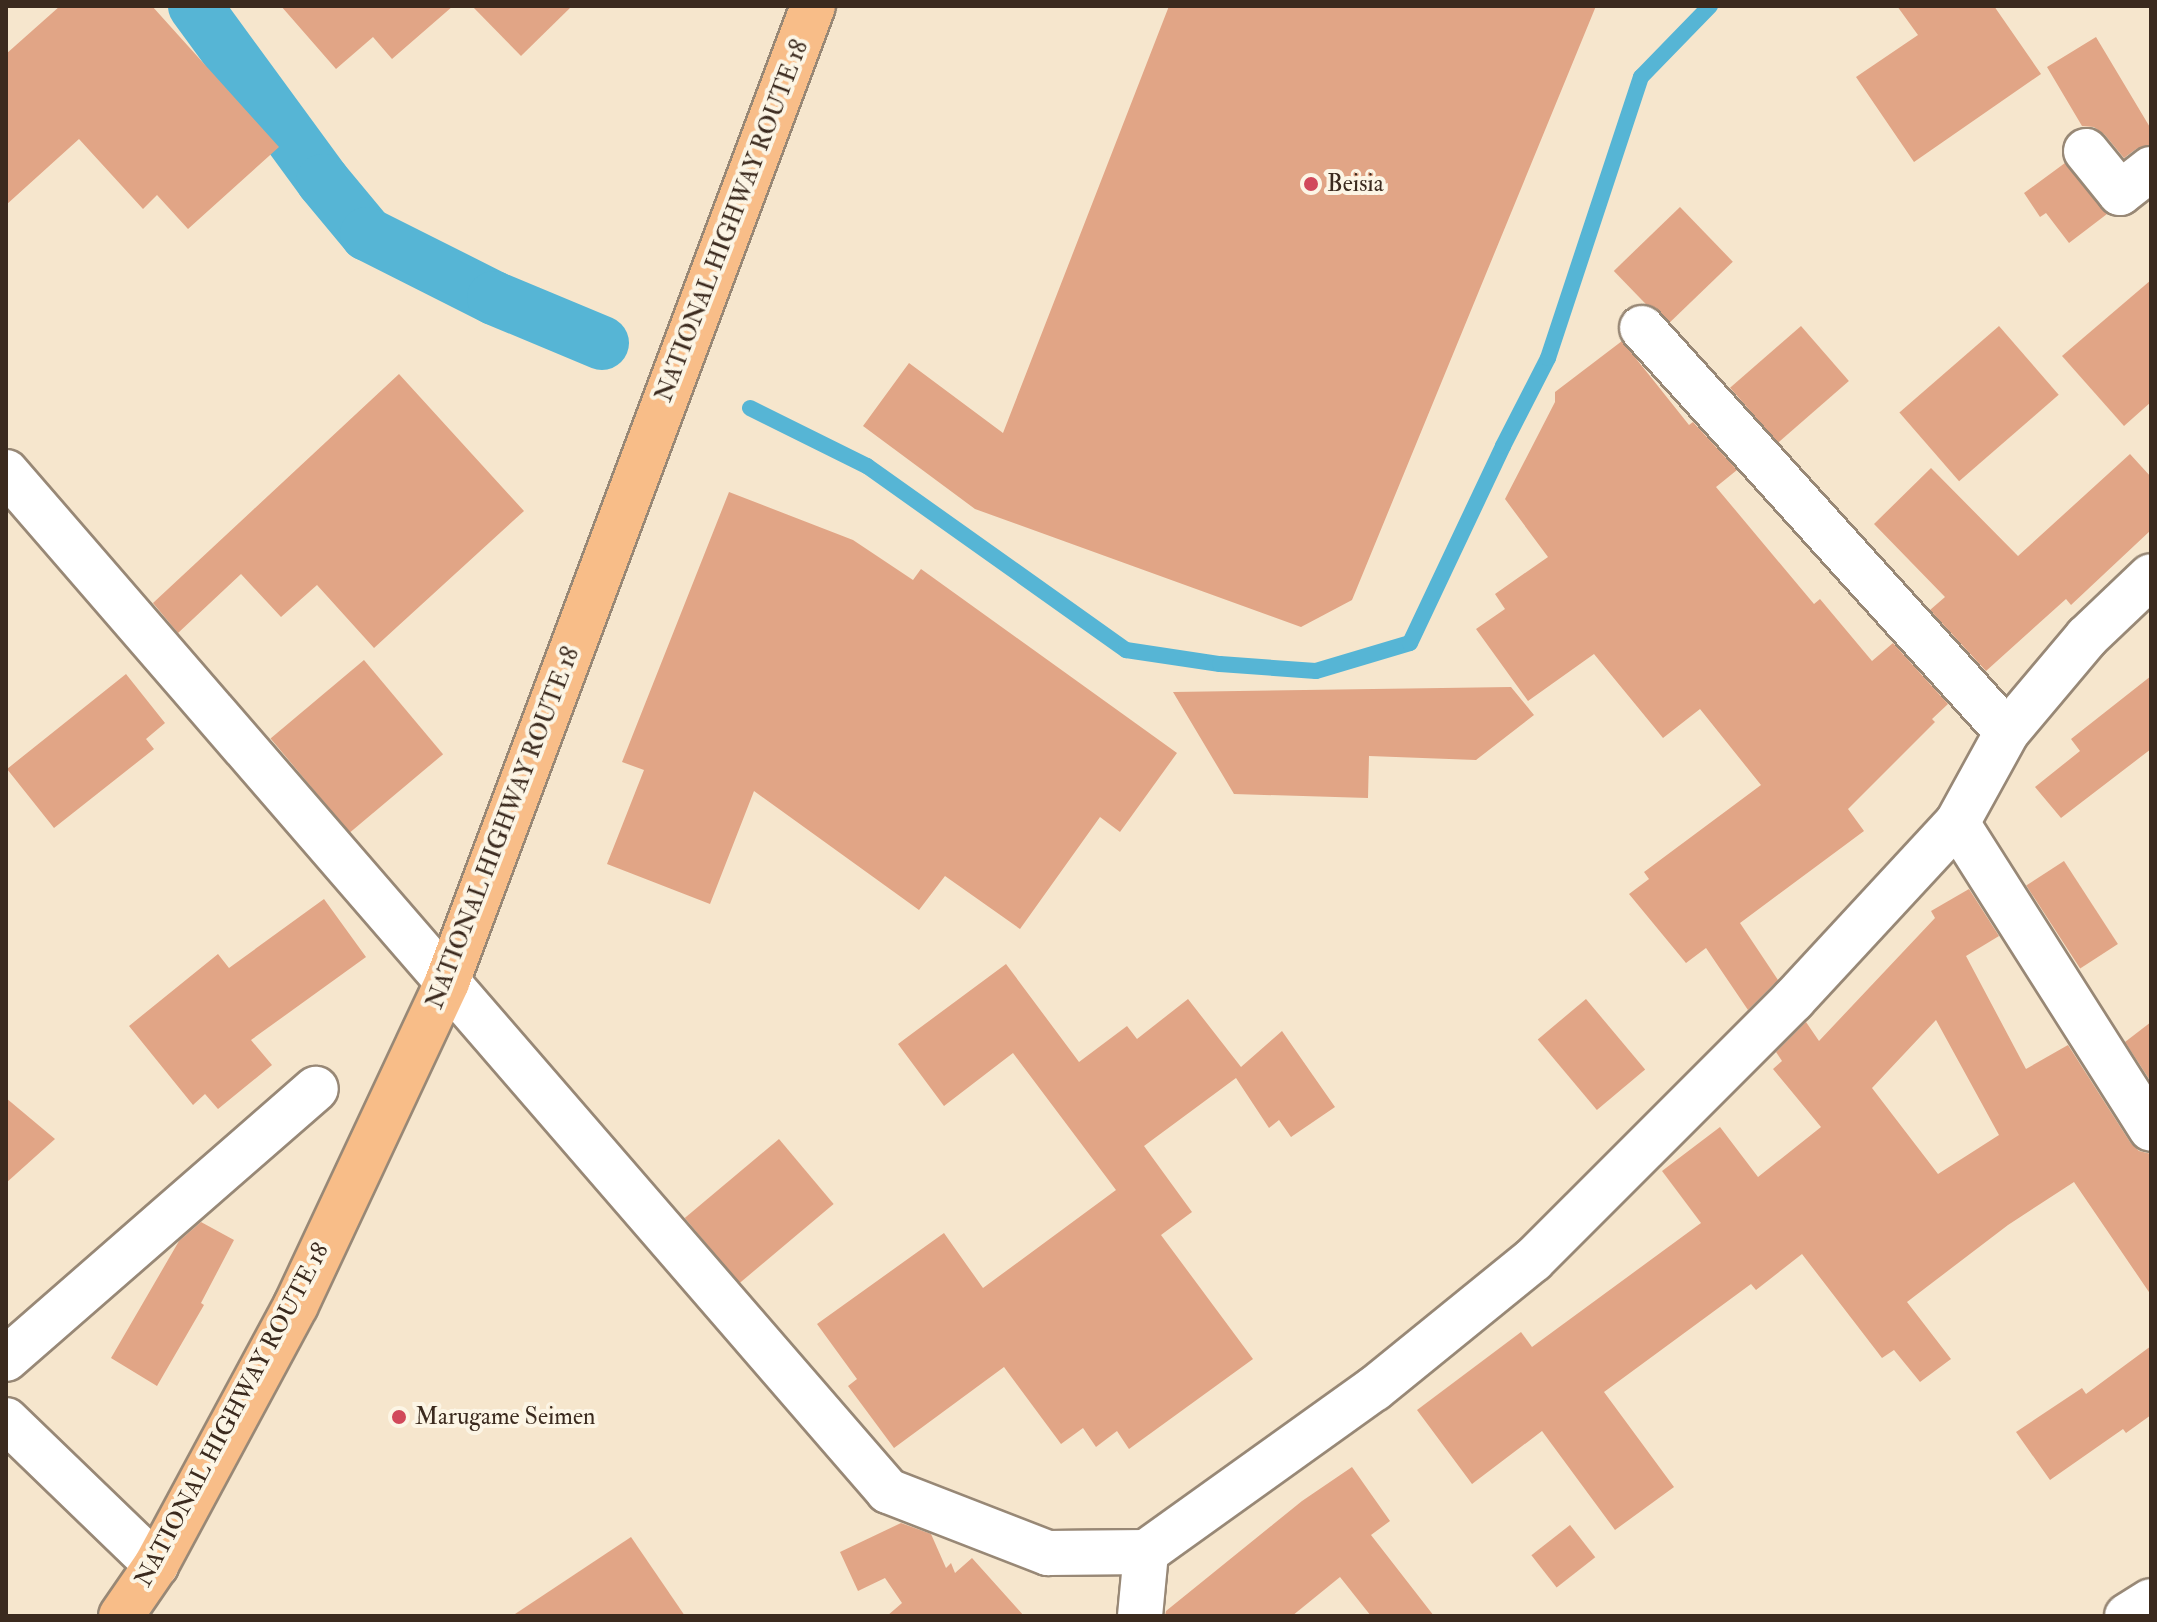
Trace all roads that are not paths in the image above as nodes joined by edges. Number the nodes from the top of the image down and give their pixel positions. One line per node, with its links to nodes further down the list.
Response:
1 (813, 6): 9 (highway, NATIONAL HIGHWAY ROUTE 18)
2 (2086, 151): 3 (street)
3 (2151, 169)
4 (1642, 328): 7 (street)
5 (6, 472): 9 (street)
6 (2151, 576): 7 (street)
7 (2007, 732): 8 (street)
8 (1957, 823): 11 (street); 14 (street)
9 (447, 982): 14 (street); 15 (highway, NATIONAL HIGHWAY ROUTE 18)
10 (316, 1089): 12 (street)
11 (2151, 1129)
12 (6, 1359)
13 (6, 1420): 15 (street)
14 (1146, 1552): 18 (street)
15 (156, 1565): 17 (highway, NATIONAL HIGHWAY ROUTE 18)
16 (2151, 1601): 19 (street)
17 (121, 1616)
18 (1140, 1616)
19 (2127, 1616)

